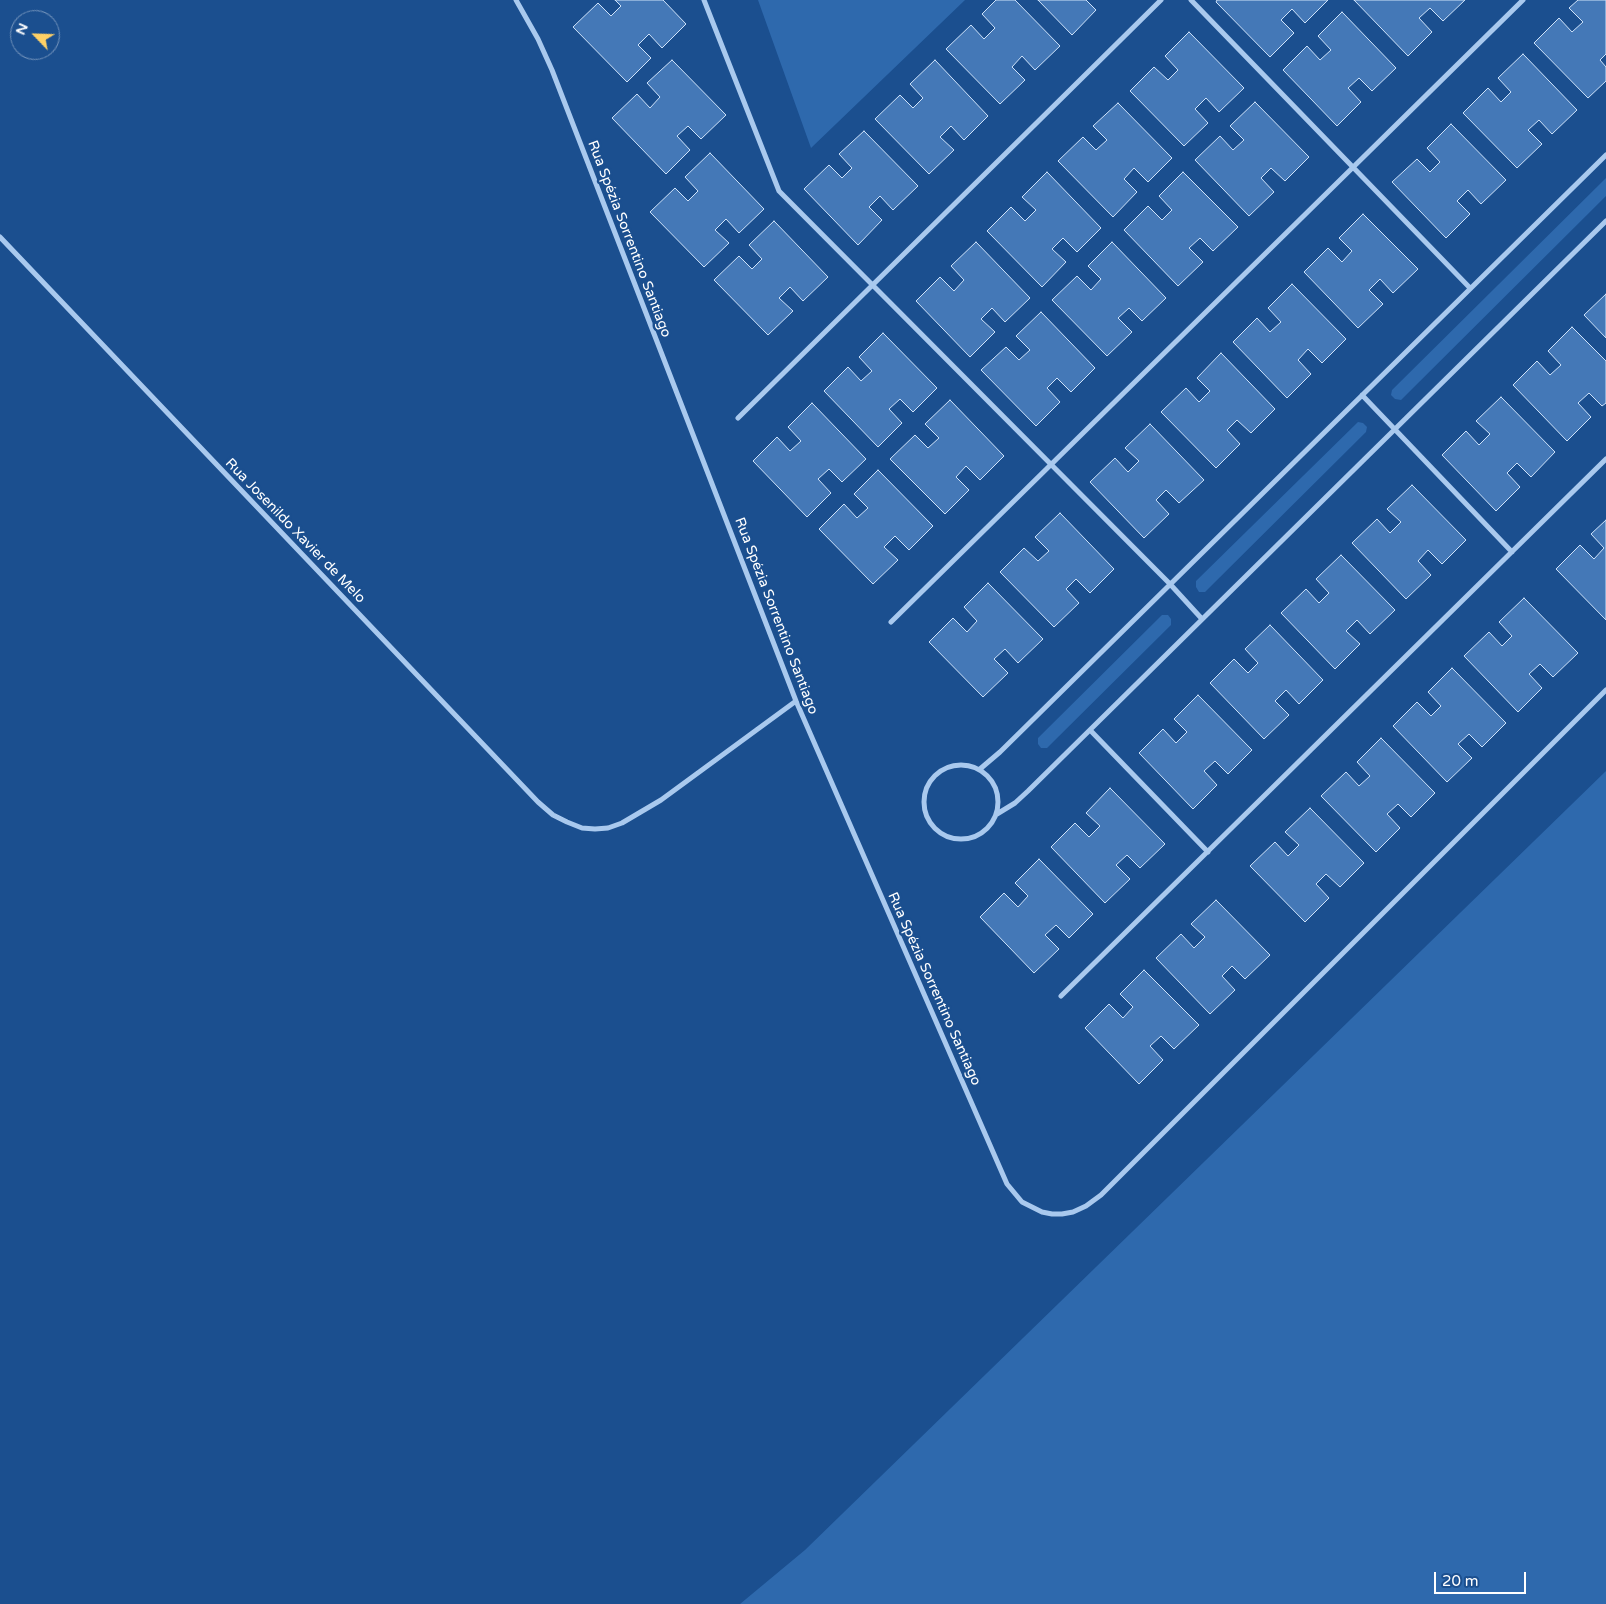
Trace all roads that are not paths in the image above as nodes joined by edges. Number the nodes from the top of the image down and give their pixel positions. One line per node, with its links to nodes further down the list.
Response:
1 (516, 0): 22 (street, Rua Spézia Sorrentino Santiago)
2 (704, 0): 10 (street)
3 (1161, 0): 10 (street)
4 (1191, 0): 7 (street)
5 (1523, 0): 7 (street)
6 (1606, 155): 11 (street)
7 (1353, 167): 11 (street); 16 (street)
8 (1606, 222): 14 (street)
9 (0, 237): 22 (street, Rua Josenildo Xavier de Melo)
10 (873, 285): 13 (street); 16 (street)
11 (1470, 288): 12 (street)
12 (1362, 395): 14 (street); 18 (street)
13 (738, 418)
14 (1394, 430): 17 (street); 19 (street)
15 (1606, 459): 17 (street)
16 (1051, 464): 18 (street); 20 (street)
17 (1512, 552): 26 (street)
18 (1170, 584): 19 (street); 24 (street)
19 (1202, 619): 23 (street)
20 (891, 622)
21 (1606, 690): 22 (street, Rua Spézia Sorrentino Santiago)
22 (796, 701)
23 (1090, 730): 25 (street); 26 (street)
24 (980, 769): 25 (street); 25 (street)
25 (997, 814)
26 (1208, 852): 27 (street)
27 (1062, 996)

